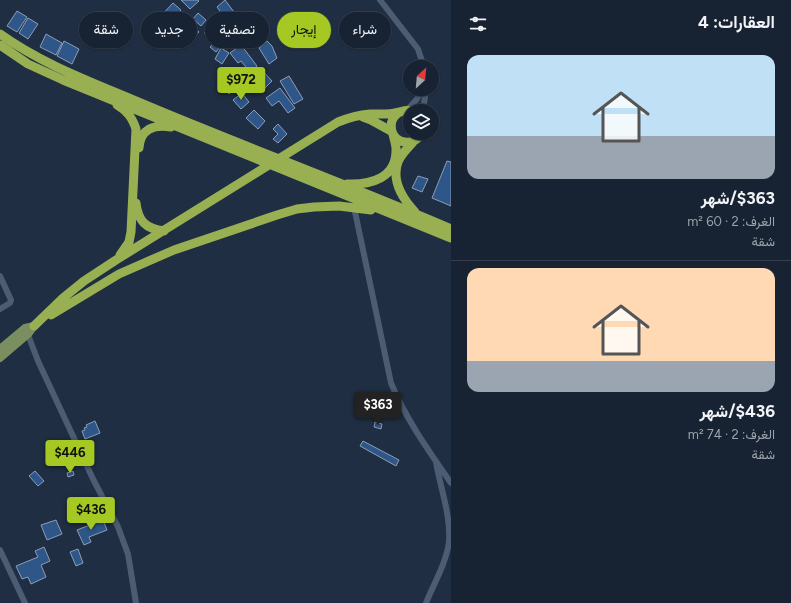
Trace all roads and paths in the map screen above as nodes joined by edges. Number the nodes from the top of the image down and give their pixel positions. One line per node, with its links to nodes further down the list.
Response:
1 (380, 0): 4 (street)
2 (0, 34): 15 (highway)
3 (0, 45): 6 (highway)
4 (422, 60)
5 (418, 96): 7 (street)
6 (106, 97): 11 (highway); 22 (highway)
7 (412, 104)
8 (403, 112): 10 (highway)
9 (403, 113): 12 (highway)
10 (359, 116): 12 (highway); 20 (highway)
11 (185, 129): 18 (highway); 20 (highway)
12 (392, 132): 14 (highway); 15 (highway)
13 (416, 140): 14 (highway)
14 (413, 142): 17 (highway)
15 (340, 184): 17 (highway)
16 (354, 206): 18 (highway); 25 (highway); 28 (street)
17 (417, 214): 19 (highway)
18 (396, 216): 21 (highway)
19 (451, 229)
20 (164, 231): 22 (highway)
21 (451, 238)
22 (116, 260): 25 (highway)
23 (0, 276): 24 (street)
24 (0, 309)
25 (31, 328): 26 (main road); 27 (main road); 32 (street)
26 (0, 349)
27 (0, 358)
28 (435, 460): 29 (street); 33 (street)
29 (451, 483)
30 (0, 550): 31 (street)
31 (25, 603)
32 (136, 603)
33 (426, 603)

